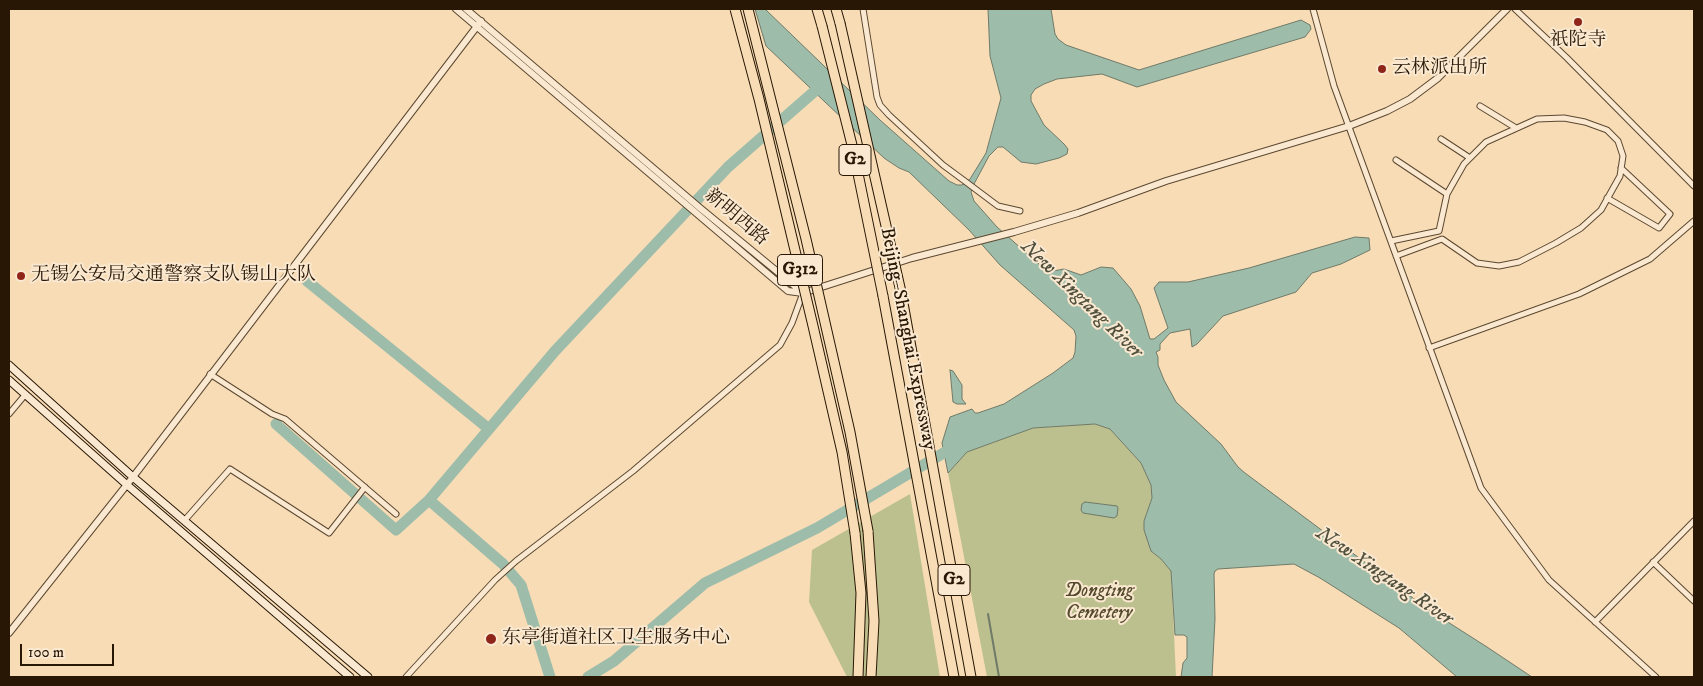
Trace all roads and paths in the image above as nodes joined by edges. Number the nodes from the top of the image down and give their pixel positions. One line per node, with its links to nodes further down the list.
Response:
1 (456, 9): 11 (street, 新明西路)
2 (466, 9): 11 (street, 新明西路)
3 (735, 9): 46 (highway, G312, bridge)
4 (748, 9): 47 (highway, G312, bridge)
5 (818, 9): 48 (highway, Beijing–Shanghai Expressway / G2, bridge)
6 (836, 9): 49 (highway, Beijing–Shanghai Expressway / G2, bridge)
7 (863, 9): 22 (street)
8 (1313, 9): 13 (street)
9 (1507, 9): 13 (street)
10 (1515, 9): 19 (street)
11 (479, 23): 26 (street, 新明西路); 29 (street)
12 (1480, 106): 14 (street)
13 (1349, 126): 24 (street); 26 (street)
14 (1516, 128): 16 (street); 18 (street)
15 (1441, 139): 16 (street)
16 (1470, 158): 20 (street)
17 (1396, 160): 20 (street)
18 (1621, 168): 21 (street); 21 (street)
19 (1694, 186)
20 (1447, 194): 24 (street)
21 (1607, 198): 25 (street)
22 (1020, 211)
23 (1694, 221): 27 (street)
24 (1391, 241): 25 (street)
25 (1396, 256): 27 (street)
26 (803, 293): 45 (street)
27 (1430, 348): 41 (street)
28 (9, 366): 33 (main road)
29 (210, 374): 33 (street); 35 (street)
30 (9, 380): 31 (main road)
31 (25, 395): 32 (street); 34 (main road)
32 (9, 414)
33 (133, 477): 34 (street); 37 (main road)
34 (126, 484): 42 (street); 43 (main road)
35 (365, 487): 36 (street); 37 (street)
36 (396, 514)
37 (184, 520): 44 (main road)
38 (1694, 521): 39 (street)
39 (1653, 562): 40 (street); 41 (street)
40 (1694, 601)
41 (1595, 622): 50 (street)
42 (9, 633)
43 (350, 677)
44 (368, 677)
45 (406, 677)
46 (858, 677)
47 (871, 677)
48 (954, 677)
49 (971, 677)
50 (1656, 677)

